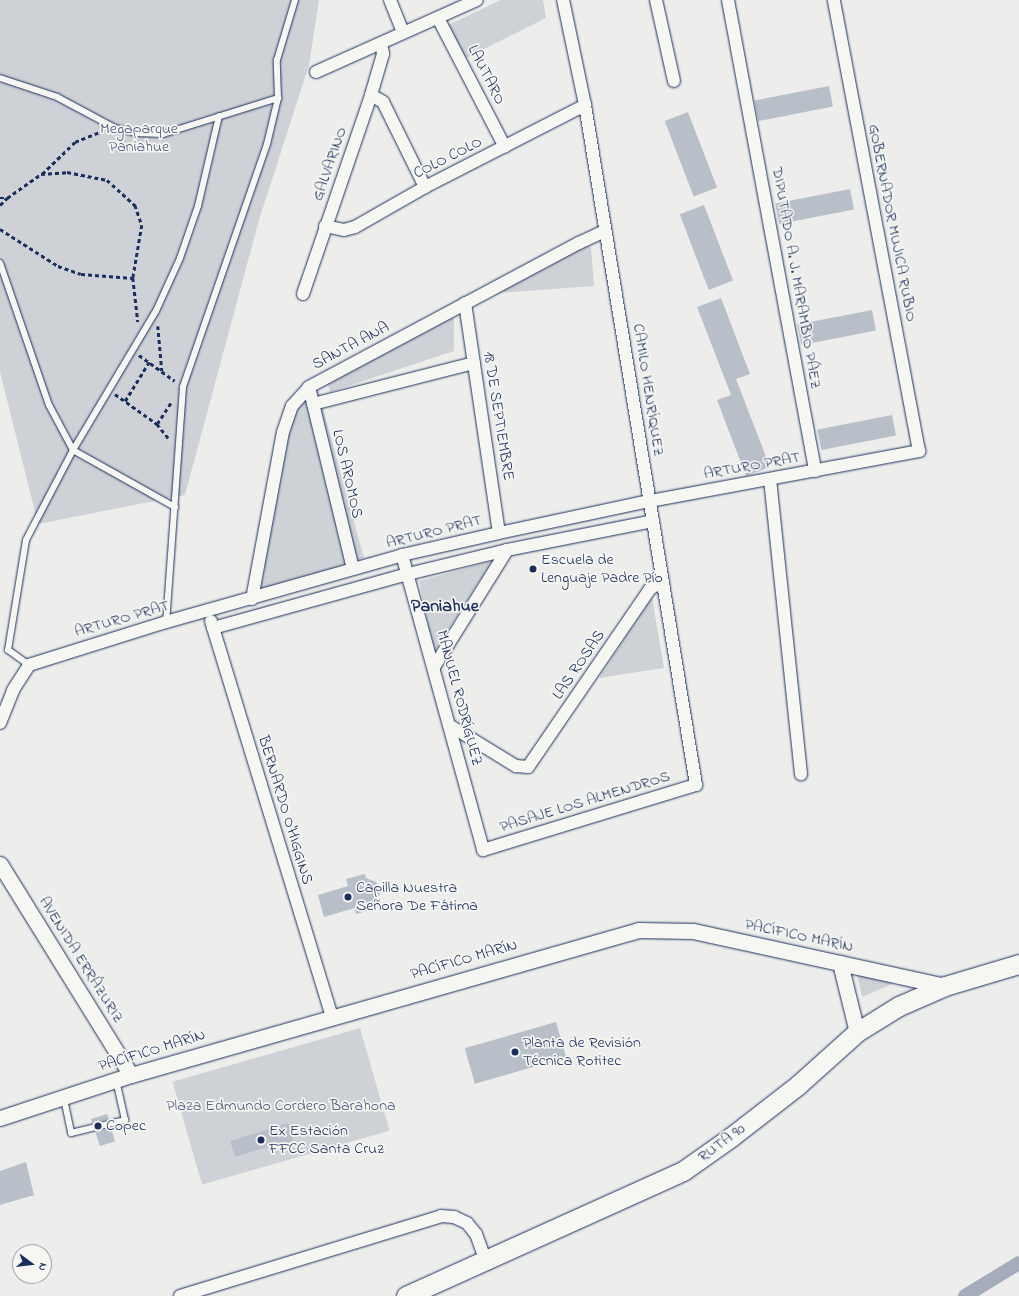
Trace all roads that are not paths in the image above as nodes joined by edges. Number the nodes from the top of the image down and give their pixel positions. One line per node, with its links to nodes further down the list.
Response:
1 (295, 0): 15 (lane)
2 (390, 0): 9 (street)
3 (477, 0): 8 (street)
4 (563, 0): 16 (street, CAMILO HENRÍQUEZ)
5 (656, 0): 13 (street)
6 (728, 0): 30 (street, DIPUTADO A. J. MARAMBIO PÁEZ)
7 (834, 0): 29 (street, GOBERNADOR MUJICA RUBIO)
8 (438, 18): 9 (street); 18 (street, LAUTARO)
9 (403, 33): 10 (street)
10 (381, 43): 11 (street); 14 (street, GALVARINO)
11 (316, 72)
12 (0, 78): 17 (lane)
13 (674, 81)
14 (371, 95): 19 (street); 20 (street, GALVARINO)
15 (278, 98): 17 (lane); 33 (lane)
16 (585, 105): 18 (street, COLO COLO); 21 (street, CAMILO HENRÍQUEZ)
17 (219, 116): 28 (lane)
18 (505, 147): 19 (street, COLO COLO)
19 (425, 187): 20 (street, COLO COLO)
20 (325, 226): 23 (street, GALVARINO)
21 (605, 231): 24 (street, SANTA ANA); 32 (street, CAMILO HENRÍQUEZ)
22 (0, 263): 28 (lane)
23 (303, 294)
24 (465, 304): 25 (street, 18 DE SEPTIEMBRE); 26 (street, SANTA ANA)
25 (474, 363): 27 (street); 35 (street, 18 DE SEPTIEMBRE)
26 (309, 387): 27 (street, LOS AROMOS); 41 (street, SANTA ANA)
27 (313, 404): 38 (street, LOS AROMOS)
28 (73, 450): 33 (lane); 45 (lane)
29 (920, 452): 30 (street, ARTURO PRAT)
30 (815, 471): 31 (street, ARTURO PRAT)
31 (770, 479): 32 (street, ARTURO PRAT); 49 (street)
32 (650, 501): 34 (street, CAMILO HENRÍQUEZ); 35 (street, ARTURO PRAT)
33 (175, 507): 43 (lane)
34 (653, 521): 36 (street); 40 (street, CAMILO HENRÍQUEZ)
35 (499, 533): 37 (street, ARTURO PRAT)
36 (507, 550): 39 (street); 46 (street)
37 (402, 555): 38 (street, ARTURO PRAT); 39 (street, MANUEL RODRÍGUEZ)
38 (353, 569): 41 (street, ARTURO PRAT)
39 (408, 574): 44 (street); 46 (street, MANUEL RODRÍGUEZ)
40 (663, 582): 48 (street, LAS ROSAS); 50 (street, CAMILO HENRÍQUEZ)
41 (252, 598): 42 (street, ARTURO PRAT)
42 (208, 612): 43 (street, ARTURO PRAT); 44 (street, BERNARDO O'HIGGINS)
43 (166, 622): 45 (street, ARTURO PRAT)
44 (213, 628): 56 (street, BERNARDO O'HIGGINS)
45 (28, 665): 47 (street)
46 (434, 667): 48 (street, MANUEL RODRÍGUEZ)
47 (0, 723)
48 (449, 725): 51 (street, MANUEL RODRÍGUEZ)
49 (801, 774)
50 (696, 785): 51 (street, PASAJE LOS ALMENDROS)
51 (483, 850)
52 (0, 864): 58 (street, AVENIDA ERRÁZURIZ)
53 (840, 962): 55 (street, PACÍFICO MARÍN); 56 (street, PACÍFICO MARÍN); 57 (street)
54 (1019, 964): 55 (main road, RUTA 90)
55 (945, 986): 57 (main road, RUTA 90)
56 (332, 1016): 58 (street, PACÍFICO MARÍN)
57 (857, 1032): 62 (main road, RUTA 90)
58 (131, 1075): 59 (street, PACÍFICO MARÍN)
59 (116, 1080): 60 (street, PACÍFICO MARÍN); 60 (lane)
60 (64, 1099): 61 (street, PACÍFICO MARÍN)
61 (0, 1118)
62 (486, 1261): 63 (street); 64 (main road, RUTA 90)
63 (180, 1296)
64 (406, 1296)

